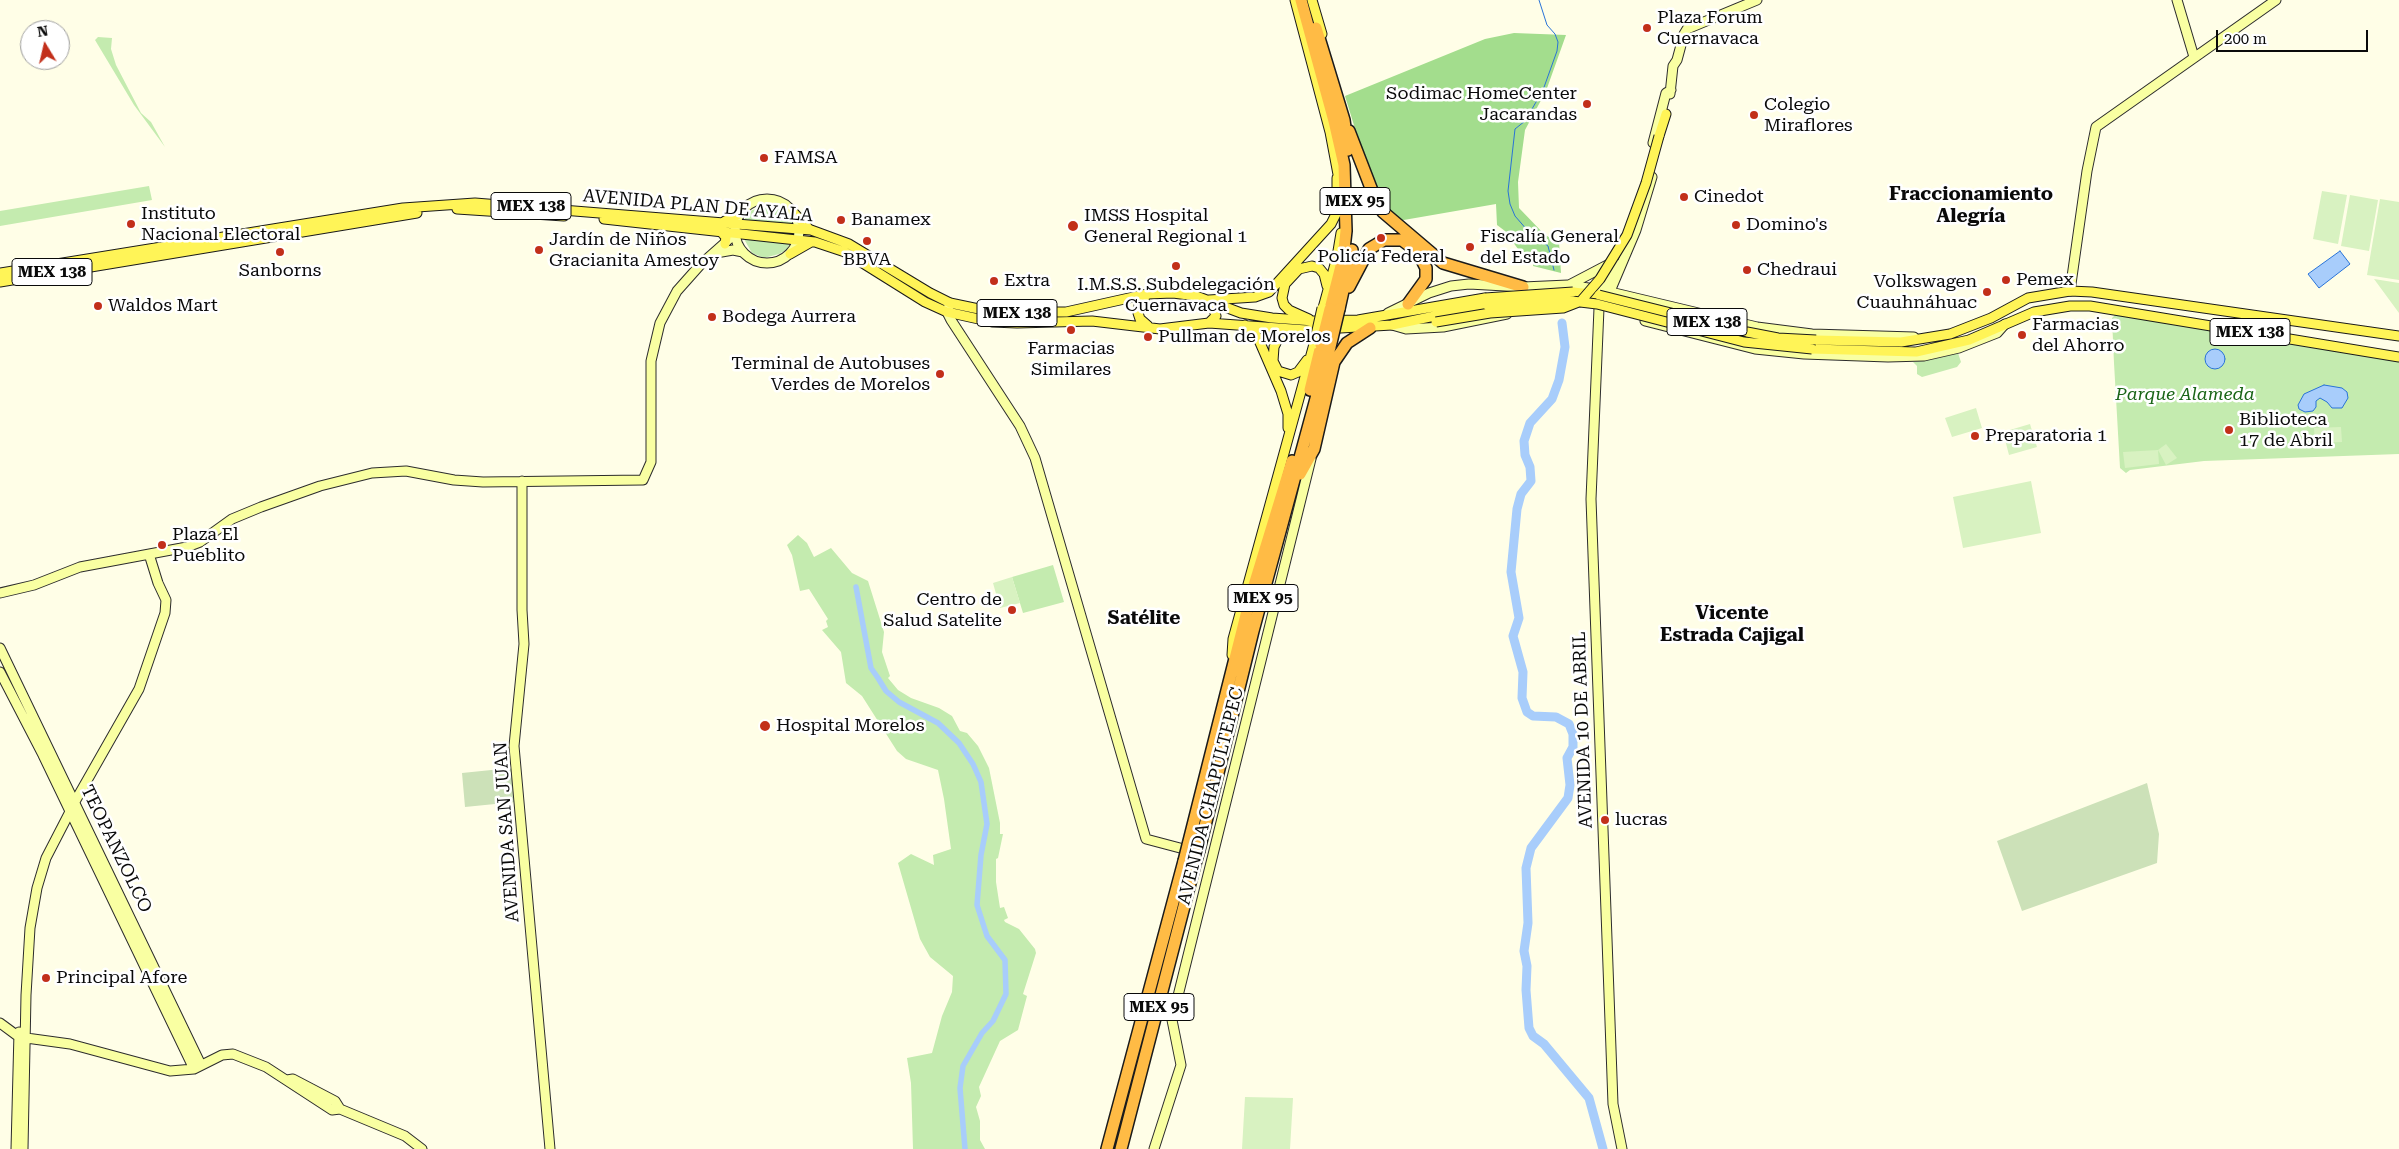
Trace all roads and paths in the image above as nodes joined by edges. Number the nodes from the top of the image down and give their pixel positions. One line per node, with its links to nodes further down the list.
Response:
1 (1295, 0): 8 (main road, MEX 95)
2 (1301, 0): 8 (highway, MEX 95)
3 (1310, 0): 8 (highway, MEX 95)
4 (1757, 0): 9 (street)
5 (2177, 0): 7 (street)
6 (2276, 0): 7 (street)
7 (2194, 57): 36 (street)
8 (1324, 80): 10 (highway, MEX 95)
9 (1670, 90): 11 (street); 19 (street)
10 (1328, 95): 12 (highway, MEX 95); 13 (main road, MEX 95); 46 (highway, MEX 95)
11 (1666, 114): 19 (street); 50 (main road, bridge)
12 (1344, 120): 34 (highway); 46 (highway, MEX 95)
13 (1337, 166): 35 (main road, MEX 95); 40 (main road)
14 (745, 207): 15 (street); 16 (street); 18 (main road)
15 (793, 212): 20 (street); 21 (main road)
16 (736, 223): 18 (main road, AVENIDA PLAN DE AYALA / MEX 138); 20 (main road, AVENIDA PLAN DE AYALA / MEX 138); 22 (street)
17 (327, 224): 18 (main road, AVENIDA PLAN DE AYALA / MEX 138); 30 (main road, AVENIDA PLAN DE AYALA / MEX 138); 32 (main road, AVENIDA PLAN DE AYALA / MEX 138)
18 (719, 227): 22 (main road, AVENIDA PLAN DE AYALA / MEX 138); 25 (main road)
19 (1633, 227): 29 (street, AVENIDA 10 DE ABRIL)
20 (799, 228): 21 (main road, AVENIDA PLAN DE AYALA / MEX 138); 23 (street)
21 (811, 230): 42 (main road, AVENIDA PLAN DE AYALA / MEX 138)
22 (736, 233): 23 (main road, AVENIDA PLAN DE AYALA / MEX 138); 25 (street); 27 (street)
23 (798, 239): 24 (main road, AVENIDA PLAN DE AYALA / MEX 138); 28 (street)
24 (815, 242): 28 (main road); 47 (main road, AVENIDA PLAN DE AYALA / MEX 138)
25 (725, 244): 26 (street)
26 (716, 252): 27 (street); 64 (street)
27 (744, 252): 28 (street)
28 (790, 254)
29 (1617, 262): 31 (street); 37 (street, AVENIDA 10 DE ABRIL)
30 (0, 274)
31 (1590, 275): 33 (street); 37 (street)
32 (0, 282)
33 (1568, 285): 34 (street, MEX 138); 37 (street, MEX 138)
34 (1523, 287): 43 (street, MEX 138); 48 (street)
35 (1328, 289): 46 (main road, MEX 95); 52 (main road)
36 (2070, 291): 39 (main road, MEX 138); 41 (main road, MEX 138)
37 (1606, 293): 39 (street, MEX 138); 44 (street, AVENIDA 10 DE ABRIL)
38 (1147, 294): 40 (main road, AVENIDA PLAN DE AYALA / MEX 138); 42 (main road, AVENIDA PLAN DE AYALA / MEX 138); 57 (main road)
39 (2028, 298): 51 (main road, MEX 138, bridge)
40 (1209, 301): 52 (main road, AVENIDA PLAN DE AYALA / MEX 138); 53 (main road)
41 (2166, 302): 49 (main road); 59 (main road, MEX 138)
42 (950, 303): 47 (street)
43 (1408, 304): 46 (highway); 54 (street, MEX 138)
44 (1600, 305): 45 (street, MEX 138, bridge); 45 (street); 55 (street, MEX 138); 85 (street, AVENIDA 10 DE ABRIL)
45 (1553, 308): 48 (street, MEX 138)
46 (1329, 309): 60 (highway, MEX 95, bridge); 60 (main road, MEX 95, bridge)
47 (947, 312): 57 (main road, AVENIDA PLAN DE AYALA / MEX 138); 73 (street)
48 (1527, 312): 51 (street, MEX 138)
49 (2163, 317): 55 (main road, MEX 138); 61 (main road, MEX 138)
50 (1434, 319): 51 (main road); 55 (main road, MEX 138, bridge)
51 (1392, 320): 54 (main road, MEX 138)
52 (1314, 321): 54 (main road, MEX 138)
53 (1209, 323): 56 (main road, AVENIDA PLAN DE AYALA / MEX 138); 57 (main road, AVENIDA PLAN DE AYALA / MEX 138)
54 (1372, 323): 58 (main road, MEX 138); 63 (highway)
55 (2005, 324)
56 (1244, 325): 58 (main road, AVENIDA PLAN DE AYALA / MEX 138); 62 (main road)
57 (1148, 326)
58 (1306, 330): 60 (main road)
59 (2399, 336)
60 (1320, 346): 62 (main road, MEX 95); 65 (highway, MEX 95); 70 (highway, MEX 95)
61 (2399, 357)
62 (1289, 437): 70 (main road, MEX 95)
63 (1314, 449): 65 (highway); 84 (street, AVENIDA CHAPULTEPEC)
64 (522, 482): 66 (street); 81 (street, AVENIDA SAN JUAN)
65 (1291, 490): 73 (highway, MEX 95)
66 (149, 554): 67 (street); 72 (street)
67 (0, 593)
68 (0, 648): 71 (street, TEOPANZOLCO)
69 (0, 672): 71 (street, TEOPANZOLCO)
70 (1231, 673): 73 (highway, MEX 95)
71 (21, 704): 72 (street, TEOPANZOLCO)
72 (71, 802): 76 (street); 77 (street, TEOPANZOLCO)
73 (1189, 848): 74 (highway, MEX 95, bridge)
74 (1190, 862): 82 (highway, MEX 95); 83 (highway, MEX 95)
75 (0, 1023): 76 (street)
76 (22, 1038): 77 (street); 78 (street); 79 (street)
77 (198, 1067): 80 (street)
78 (16, 1149)
79 (23, 1149)
80 (422, 1149)
81 (550, 1149)
82 (1107, 1149)
83 (1121, 1149)
84 (1154, 1149)
85 (1622, 1149)

